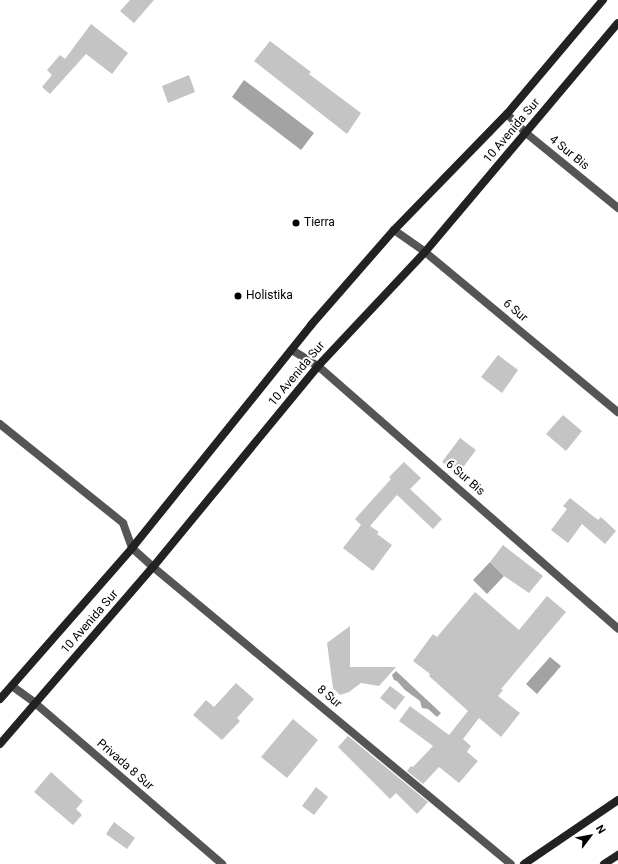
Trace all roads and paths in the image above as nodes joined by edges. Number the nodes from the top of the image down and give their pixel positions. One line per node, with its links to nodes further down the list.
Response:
1 (603, 0): 3 (street)
2 (618, 23): 4 (street, 10 Avenida Sur)
3 (507, 114): 4 (street, 4 Sur Bis); 6 (street)
4 (526, 133): 5 (street, 4 Sur Bis); 7 (street, 10 Avenida Sur)
5 (618, 208)
6 (394, 230): 7 (street, 6 Sur); 8 (street)
7 (425, 252): 9 (street, 10 Avenida Sur); 10 (street, 6 Sur)
8 (292, 350): 9 (street, 6 Sur Bis); 12 (street)
9 (318, 366): 13 (street, 10 Avenida Sur); 14 (street, 6 Sur Bis)
10 (618, 412)
11 (0, 424): 12 (street)
12 (132, 548): 13 (street, 8 Sur); 15 (street)
13 (153, 567): 17 (street, 10 Avenida Sur); 22 (street, 8 Sur)
14 (618, 629)
15 (12, 686): 16 (street); 17 (street, Privada 8 Sur)
16 (0, 699)
17 (35, 703): 18 (street, 10 Avenida Sur); 21 (street, Privada 8 Sur)
18 (0, 744)
19 (618, 800): 23 (street)
20 (618, 855): 24 (street)
21 (222, 864)
22 (511, 864)
23 (524, 864)
24 (604, 864)

